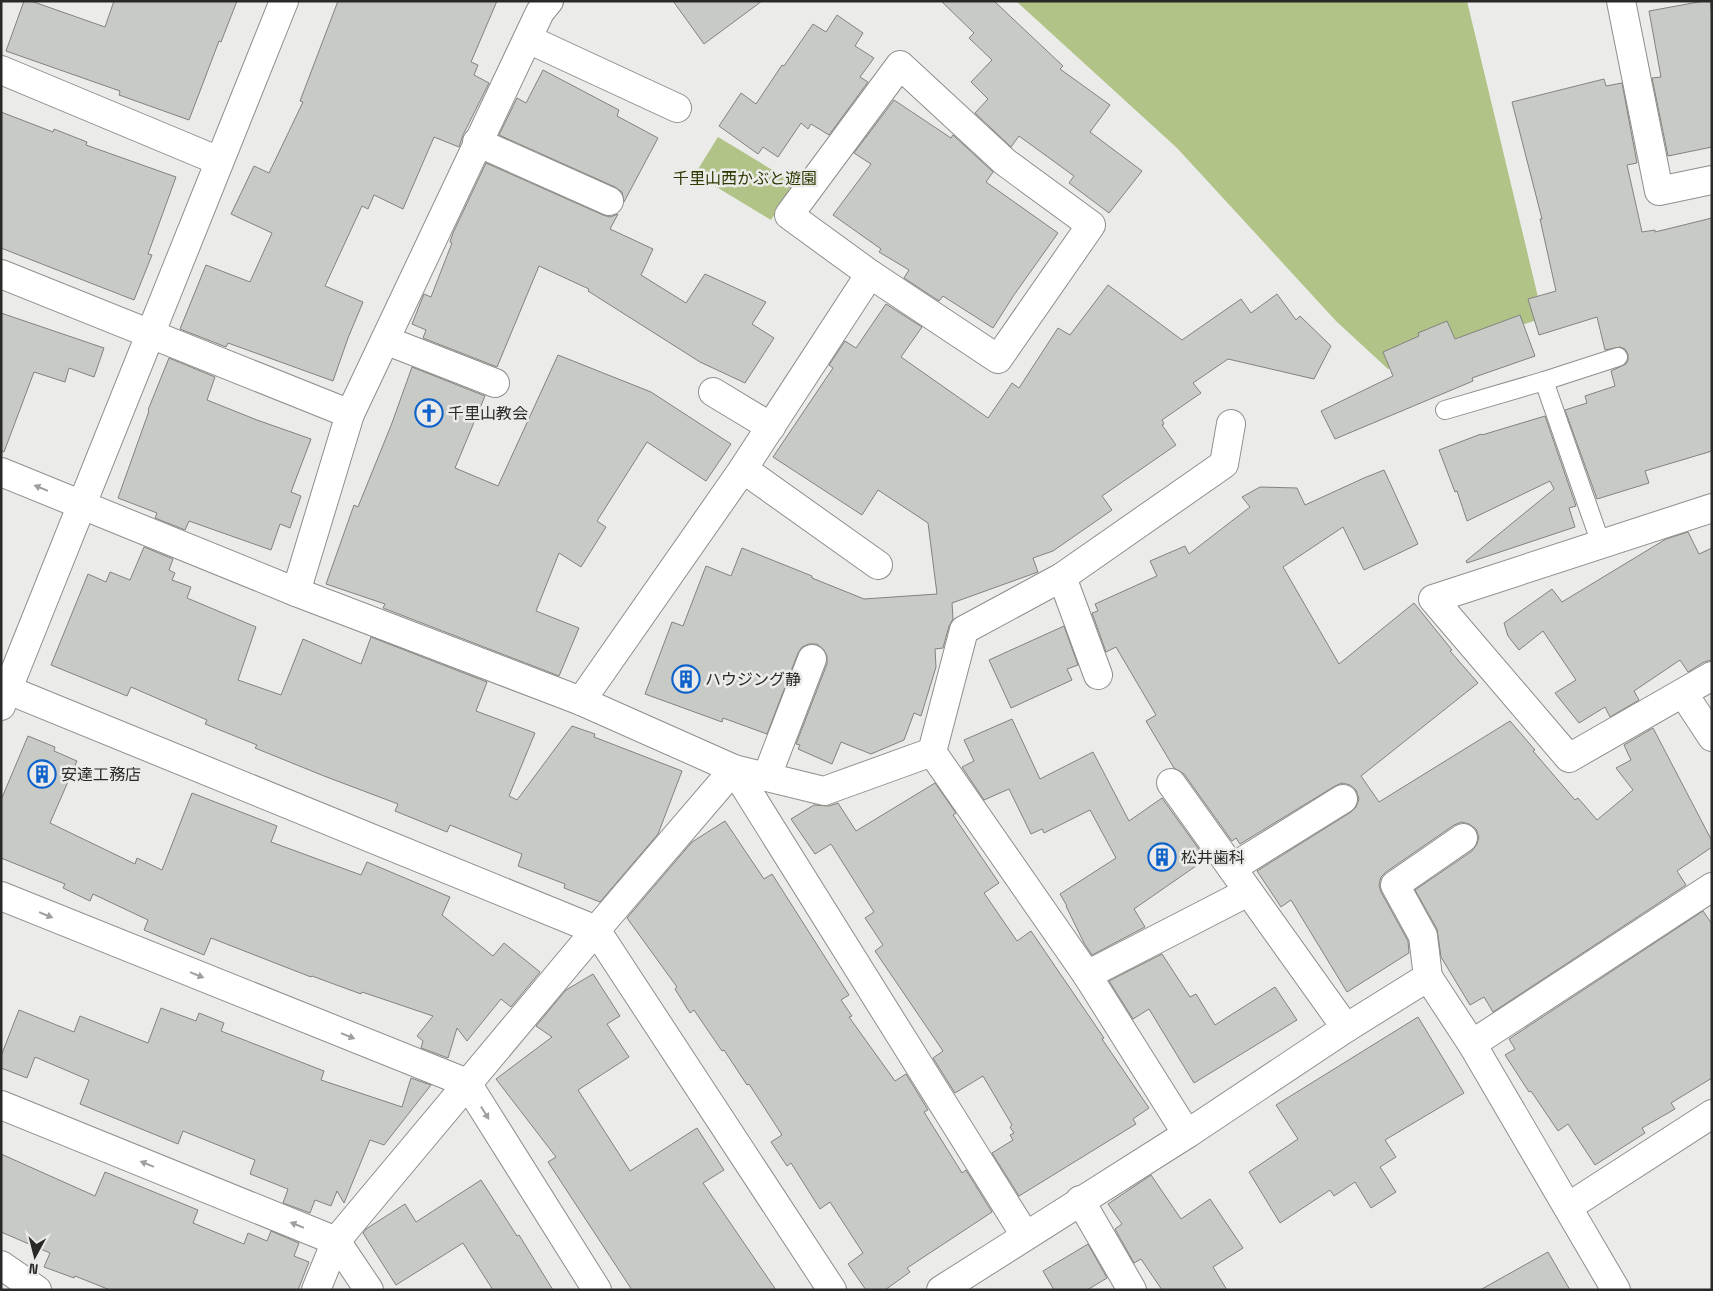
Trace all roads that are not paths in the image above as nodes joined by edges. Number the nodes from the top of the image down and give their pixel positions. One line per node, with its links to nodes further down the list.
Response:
1 (284, 1): 8 (street)
2 (549, 1): 4 (street)
3 (1621, 1): 9 (street)
4 (528, 39): 6 (street); 7 (street)
5 (1, 70): 8 (street)
6 (677, 108)
7 (477, 142): 10 (street); 14 (street)
8 (219, 161): 13 (street)
9 (1712, 180)
10 (609, 201)
11 (1, 274): 13 (street)
12 (870, 274): 12 (street); 22 (street)
13 (151, 334): 20 (street); 25 (street)
14 (385, 340): 17 (street); 20 (street)
15 (1618, 357): 16 (lane)
16 (1544, 382): 19 (lane); 27 (lane)
17 (495, 383)
18 (713, 392): 22 (street)
19 (1445, 410)
20 (350, 414): 30 (street)
21 (1231, 424): 29 (street)
22 (771, 427): 23 (street)
23 (743, 469): 28 (street); 36 (street)
24 (1, 472): 25 (street, one-way to 24)
25 (81, 505): 30 (street); 35 (street)
26 (1712, 508): 27 (street)
27 (1601, 544): 34 (street)
28 (878, 565)
29 (1062, 577): 32 (street); 38 (street)
30 (296, 592): 36 (street)
31 (812, 659): 40 (street)
32 (1098, 675)
33 (1712, 676): 34 (street)
34 (1683, 693): 37 (street)
35 (3, 694): 48 (street)
36 (581, 701): 39 (street)
37 (1712, 737)
38 (932, 752): 40 (street); 49 (street)
39 (734, 769): 40 (street); 48 (street); 59 (street)
40 (767, 776)
41 (1171, 782): 44 (street)
42 (1343, 799): 44 (street)
43 (1463, 838): 50 (street)
44 (1232, 868): 46 (street)
45 (1712, 887): 52 (street)
46 (1248, 892): 49 (street); 51 (street)
47 (1, 896): 53 (street, one-way to 53)
48 (596, 930): 53 (street); 66 (street)
49 (1087, 975): 56 (street)
50 (1428, 977): 51 (street); 52 (street)
51 (1346, 1028): 56 (street)
52 (1472, 1044): 58 (street)
53 (467, 1083): 60 (street); 65 (street, one-way to 65)
54 (1, 1105): 60 (street, one-way to 54)
55 (1712, 1114): 58 (street)
56 (1187, 1134): 57 (street)
57 (1080, 1200): 59 (street); 68 (street)
58 (1568, 1207): 69 (street)
59 (1025, 1235): 67 (street)
60 (336, 1241): 63 (street); 64 (street)
61 (1, 1265): 62 (street)
62 (36, 1290)
63 (316, 1290)
64 (369, 1290)
65 (597, 1290)
66 (832, 1290)
67 (941, 1290)
68 (1132, 1290)
69 (1616, 1290)

